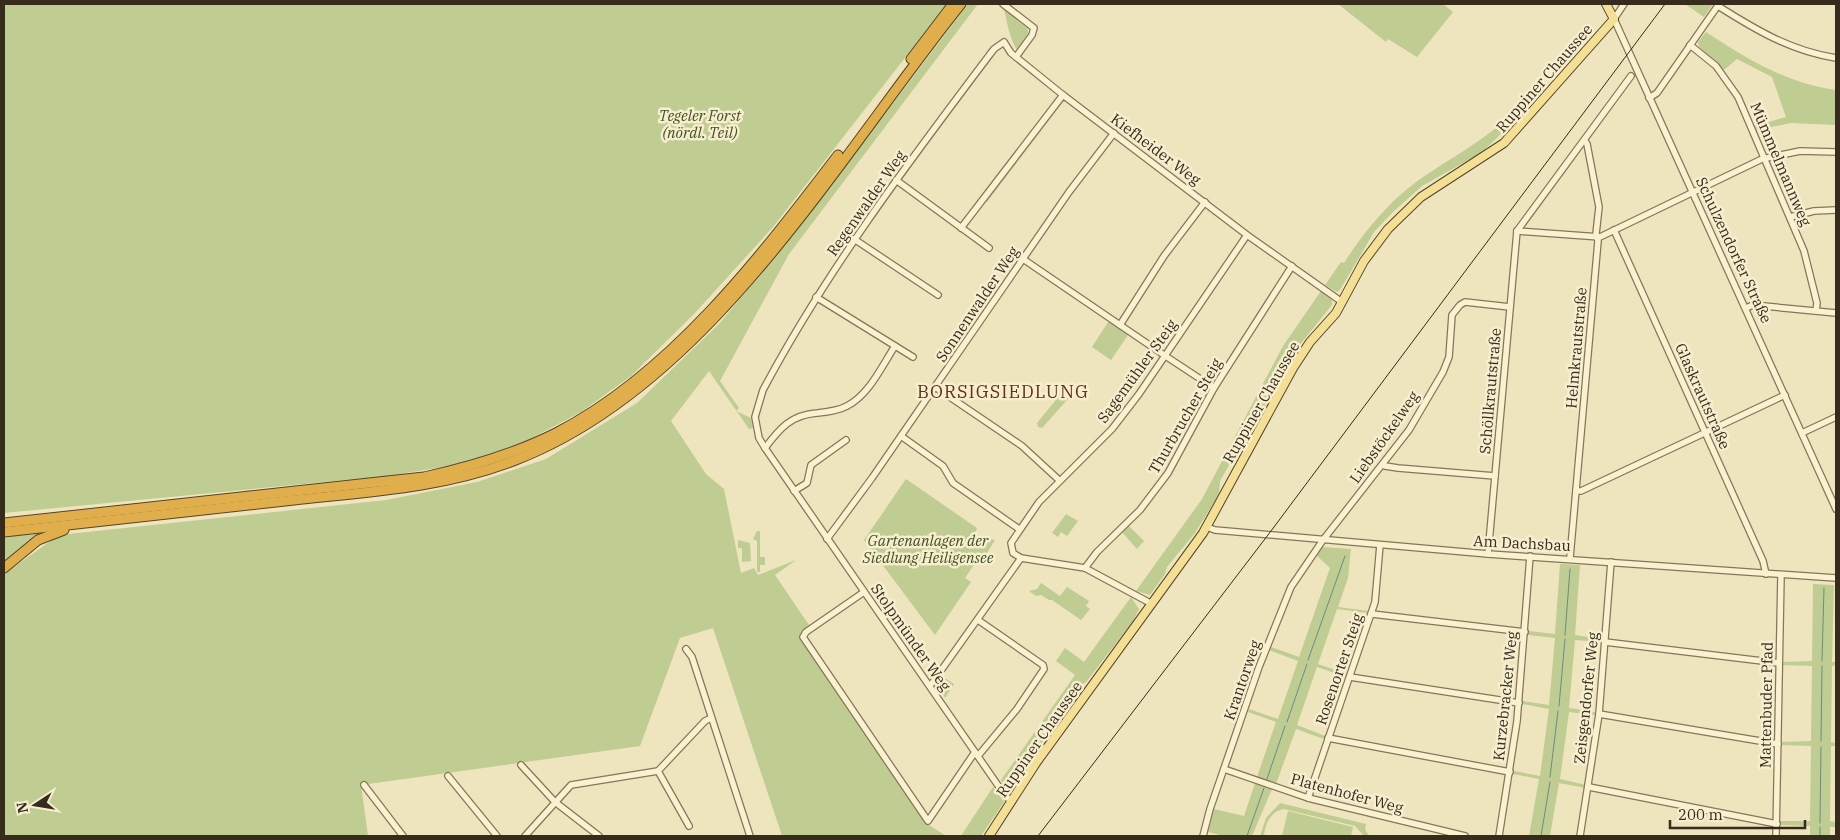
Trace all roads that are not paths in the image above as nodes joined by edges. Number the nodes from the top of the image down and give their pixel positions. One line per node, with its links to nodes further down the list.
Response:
1 (953, 4): 60 (highway)
2 (961, 4): 59 (highway)
3 (1003, 4): 9 (street)
4 (1606, 4): 7 (main road, Schulzendorfer Straße)
5 (1624, 4): 7 (street, Ruppiner Chaussee)
6 (1718, 5): 8 (street); 10 (street)
7 (1614, 19): 13 (street, Schulzendorfer Straße); 34 (main road, Ruppiner Chaussee)
8 (1690, 45): 13 (street); 17 (street, Mümmelmannweg)
9 (1016, 57): 12 (street, Kiefheider Weg); 18 (street, Regenwalder Weg)
10 (1836, 58)
11 (1631, 76): 15 (street)
12 (1063, 95): 14 (street, Kiefheider Weg); 23 (street)
13 (1649, 98): 19 (street, Schulzendorfer Straße)
14 (1114, 133): 20 (street, Kiefheider Weg); 30 (street, Sonnenwalder Weg)
15 (1585, 141): 25 (street); 27 (street, Helmkrautstraße)
16 (1836, 152): 17 (street)
17 (1766, 158): 19 (street); 22 (street, Mümmelmannweg)
18 (896, 180): 23 (street); 28 (street, Regenwalder Weg)
19 (1692, 192): 24 (street); 36 (street, Schulzendorfer Straße)
20 (1205, 202): 26 (street, Kiefheider Weg); 39 (street)
21 (1836, 210): 22 (street)
22 (1790, 217): 37 (street, Mümmelmannweg)
23 (961, 228): 29 (street)
24 (1614, 230): 27 (street); 48 (street, Glaskrautstraße)
25 (1517, 231): 27 (street); 35 (street, Schöllkrautstraße)
26 (1247, 235): 31 (street, Kiefheider Weg); 41 (street, Sagemühler Steig)
27 (1597, 237): 57 (street, Helmkrautstraße)
28 (854, 239): 32 (street); 33 (street, Regenwalder Weg)
29 (989, 248)
30 (1023, 259): 39 (street); 43 (street, Sonnenwalder Weg)
31 (1292, 266): 34 (street, Kiefheider Weg); 44 (street, Thurbrucher Steig)
32 (938, 295)
33 (816, 297): 40 (street); 46 (street, Regenwalder Weg)
34 (1342, 302): 61 (main road, Ruppiner Chaussee)
35 (1510, 306): 53 (street, Liebstöckelweg); 54 (street, Schöllkrautstraße)
36 (1746, 308): 37 (street); 45 (street, Schulzendorfer Straße)
37 (1816, 311): 38 (street)
38 (1836, 313)
39 (1120, 325): 41 (street)
40 (895, 346): 42 (street); 52 (street)
41 (1166, 356): 44 (street); 55 (street, Sagemühler Steig)
42 (913, 357)
43 (935, 387): 50 (street, Sonnenwalder Weg); 55 (street)
44 (1214, 388): 73 (street, Thurbrucher Steig)
45 (1784, 395): 48 (street); 49 (street, Schulzendorfer Straße)
46 (756, 407): 52 (street, Stolpmünder Weg)
47 (1836, 417): 49 (street)
48 (1705, 433): 57 (street); 74 (street, Glaskrautstraße)
49 (1802, 433): 58 (street, Schulzendorfer Straße)
50 (901, 436): 62 (street); 64 (street, Sonnenwalder Weg)
51 (846, 440): 56 (street)
52 (765, 448): 56 (street, Stolpmünder Weg)
53 (1383, 464): 54 (street); 65 (street, Liebstöckelweg)
54 (1495, 476): 67 (street, Schöllkrautstraße)
55 (1059, 480): 62 (street, Sagemühler Steig)
56 (794, 491): 64 (street, Stolpmünder Weg)
57 (1576, 491): 70 (street, Helmkrautstraße)
58 (1836, 509)
59 (114, 520): 63 (highway); 72 (highway)
60 (4, 521)
61 (1207, 527): 65 (street, Am Dachsbau); 78 (main road, Ruppiner Chaussee)
62 (1019, 529): 69 (street, Sagemühler Steig)
63 (4, 532)
64 (827, 539): 77 (street, Stolpmünder Weg)
65 (1323, 540): 66 (street, Am Dachsbau); 94 (street, Krantorweg)
66 (1380, 545): 67 (street, Am Dachsbau); 79 (street, Rosenorter Steig)
67 (1488, 554): 68 (street, Am Dachsbau)
68 (1530, 556): 70 (street, Am Dachsbau); 81 (street, Kurzebracker Weg)
69 (1021, 558): 73 (street); 80 (street)
70 (1570, 558): 71 (street, Am Dachsbau)
71 (1610, 562): 74 (street, Am Dachsbau); 82 (street, Zeisgendorfer Weg)
72 (4, 568)
73 (1085, 568): 78 (street)
74 (1766, 574): 75 (street, Am Dachsbau)
75 (1781, 575): 76 (street, Am Dachsbau); 84 (street, Mattenbuder Pfad)
76 (1836, 578)
77 (864, 592): 86 (street, Stolpmünder Weg); 92 (street)
78 (1152, 604): 101 (main road, Ruppiner Chaussee)
79 (1372, 614): 81 (street); 85 (street, Rosenorter Steig)
80 (978, 620): 86 (street); 92 (street)
81 (1525, 632): 87 (street, Kurzebracker Weg)
82 (1605, 642): 84 (street); 88 (street, Zeisgendorfer Weg)
83 (686, 649): 89 (street)
84 (1779, 663): 91 (street, Mattenbuder Pfad)
85 (1350, 677): 87 (street); 90 (street, Rosenorter Steig)
86 (930, 686): 92 (street, Stolpmünder Weg)
87 (1519, 703): 96 (street, Kurzebracker Weg)
88 (1599, 714): 91 (street); 99 (street, Zeisgendorfer Weg)
89 (711, 718): 95 (street); 109 (street)
90 (1328, 738): 96 (street); 100 (street, Rosenorter Steig)
91 (1778, 744): 103 (street, Mattenbuder Pfad)
92 (976, 754): 101 (street, Stolpmünder Weg)
93 (521, 765): 102 (street)
94 (1224, 769): 100 (street, Platenhofer Weg); 111 (street, Krantorweg)
95 (658, 771): 102 (street); 104 (street)
96 (1510, 772): 113 (street, Kurzebracker Weg)
97 (448, 776): 106 (street)
98 (364, 785): 105 (street)
99 (1589, 787): 103 (street); 114 (street, Zeisgendorfer Weg)
100 (1308, 798): 112 (street, Platenhofer Weg)
101 (1012, 801): 110 (main road, Ruppiner Chaussee)
102 (555, 802): 107 (street); 108 (street)
103 (1776, 824): 115 (street, Mattenbuder Pfad)
104 (689, 826)
105 (403, 836)
106 (497, 836)
107 (525, 836)
108 (599, 836)
109 (750, 836)
110 (989, 836)
111 (1203, 836)
112 (1465, 836)
113 (1499, 836)
114 (1580, 836)
115 (1776, 836)

